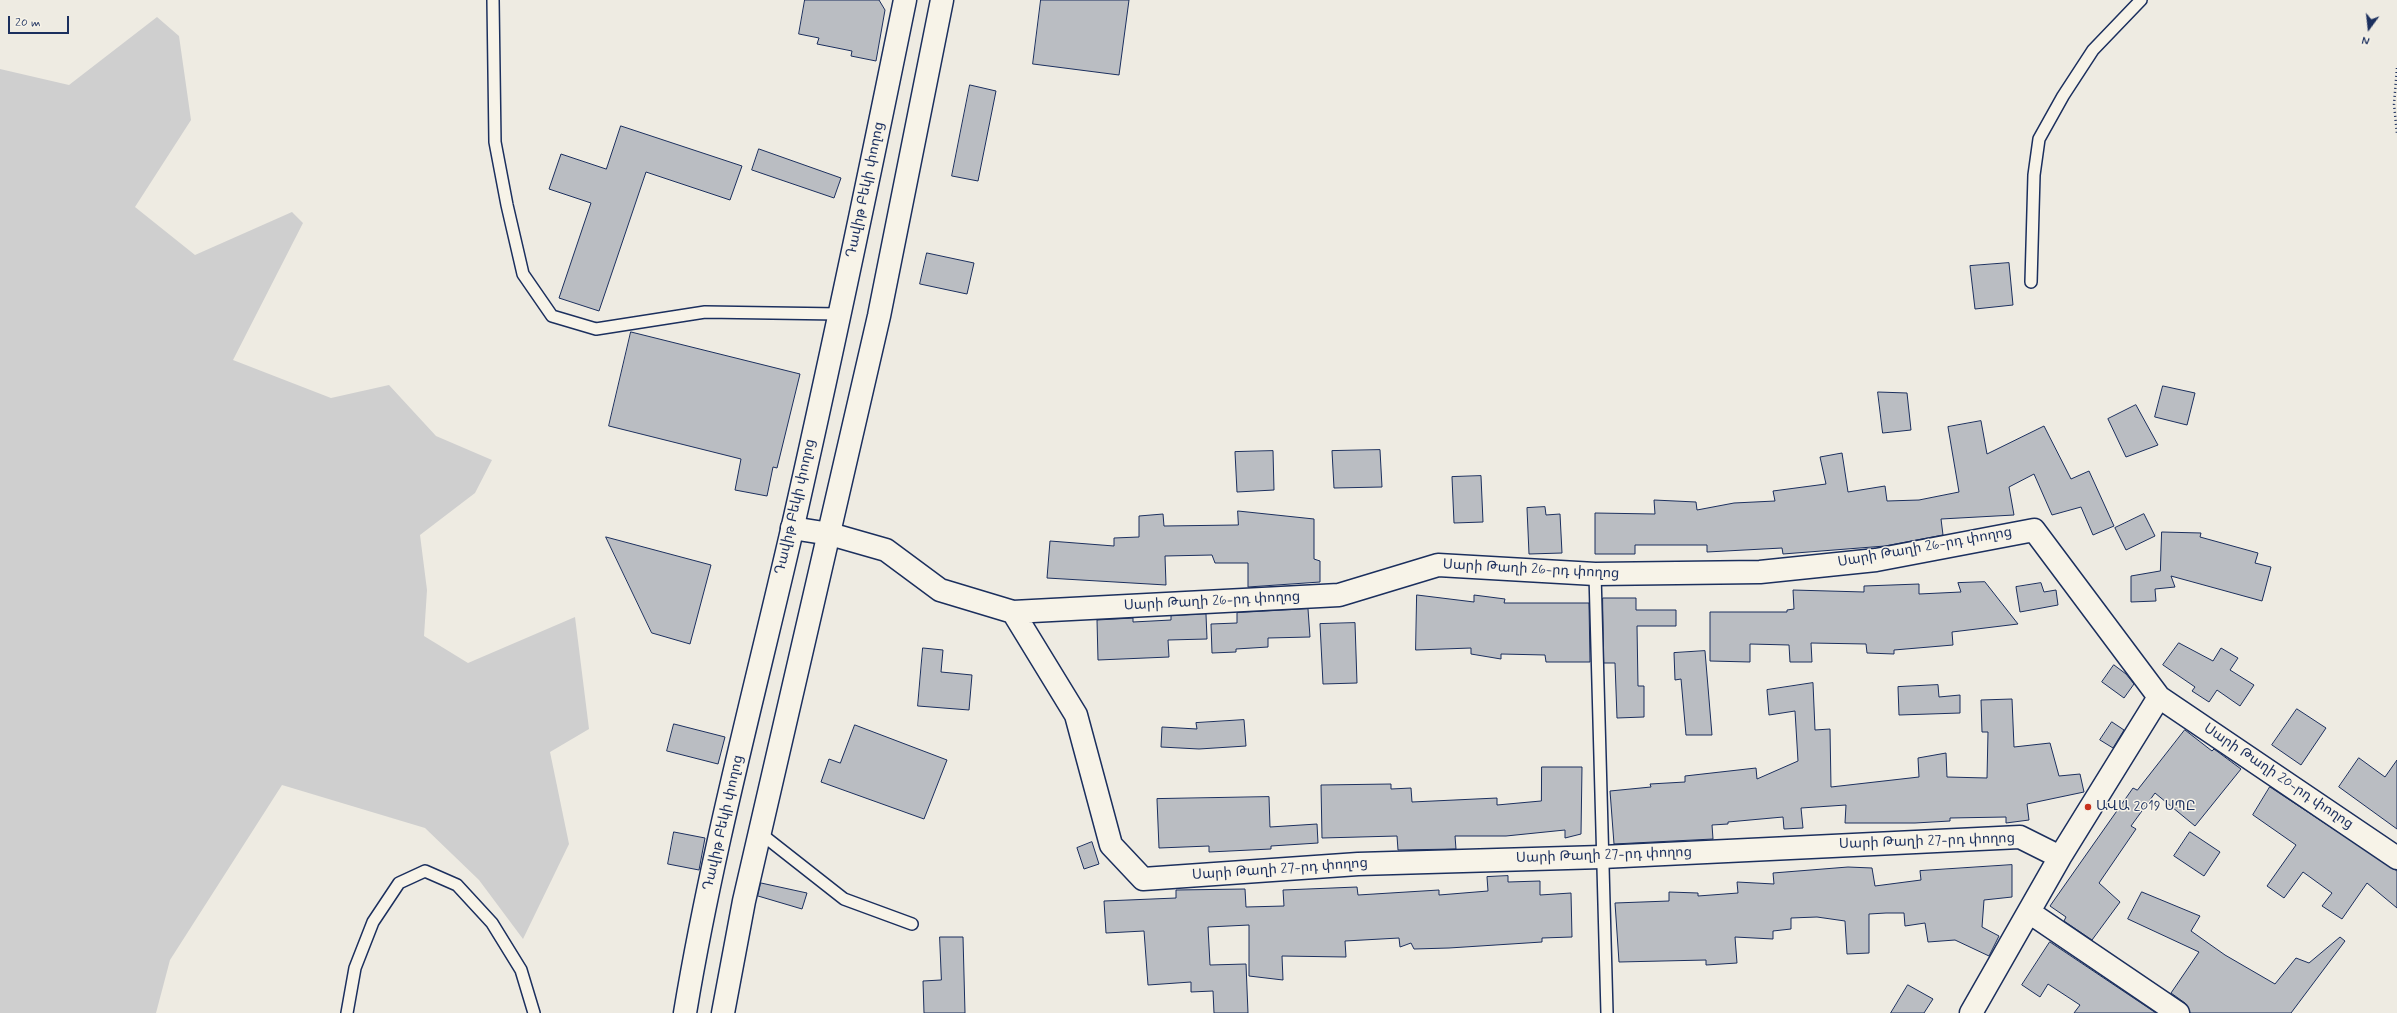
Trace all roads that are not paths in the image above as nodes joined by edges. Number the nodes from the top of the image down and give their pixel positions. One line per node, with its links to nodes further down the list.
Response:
1 (493, 0): 6 (lane)
2 (905, 0): 6 (street, Դավիթ Բեկի փողոց)
3 (942, 0): 8 (street)
4 (2141, 0): 5 (lane)
5 (2031, 282)
6 (839, 314): 7 (street, Դավիթ Բեկի փողոց)
7 (792, 528): 8 (street, Սարի Թաղի 26-րդ փողոց); 20 (street, Դավիթ Բեկի փողոց)
8 (830, 534): 10 (street, Սարի Թաղի 26-րդ փողոց); 12 (street)
9 (1595, 574): 10 (street, Սարի Թաղի 26-րդ փողոց); 11 (street, Սարի Թաղի 26-րդ փողոց); 13 (lane)
10 (1013, 612): 13 (street, Սարի Թաղի 27-րդ փողոց)
11 (2159, 697): 14 (street); 15 (street, Սարի Թաղի 20-րդ փողոց)
12 (760, 833): 17 (lane); 21 (street)
13 (1602, 857): 14 (street, Սարի Թաղի 27-րդ փողոց); 22 (lane)
14 (2060, 857): 16 (street)
15 (2397, 858)
16 (2029, 912): 23 (street); 24 (street)
17 (912, 924)
18 (347, 1013): 19 (lane)
19 (534, 1013)
20 (685, 1013)
21 (723, 1013)
22 (1607, 1013)
23 (1971, 1013)
24 (2178, 1013)

